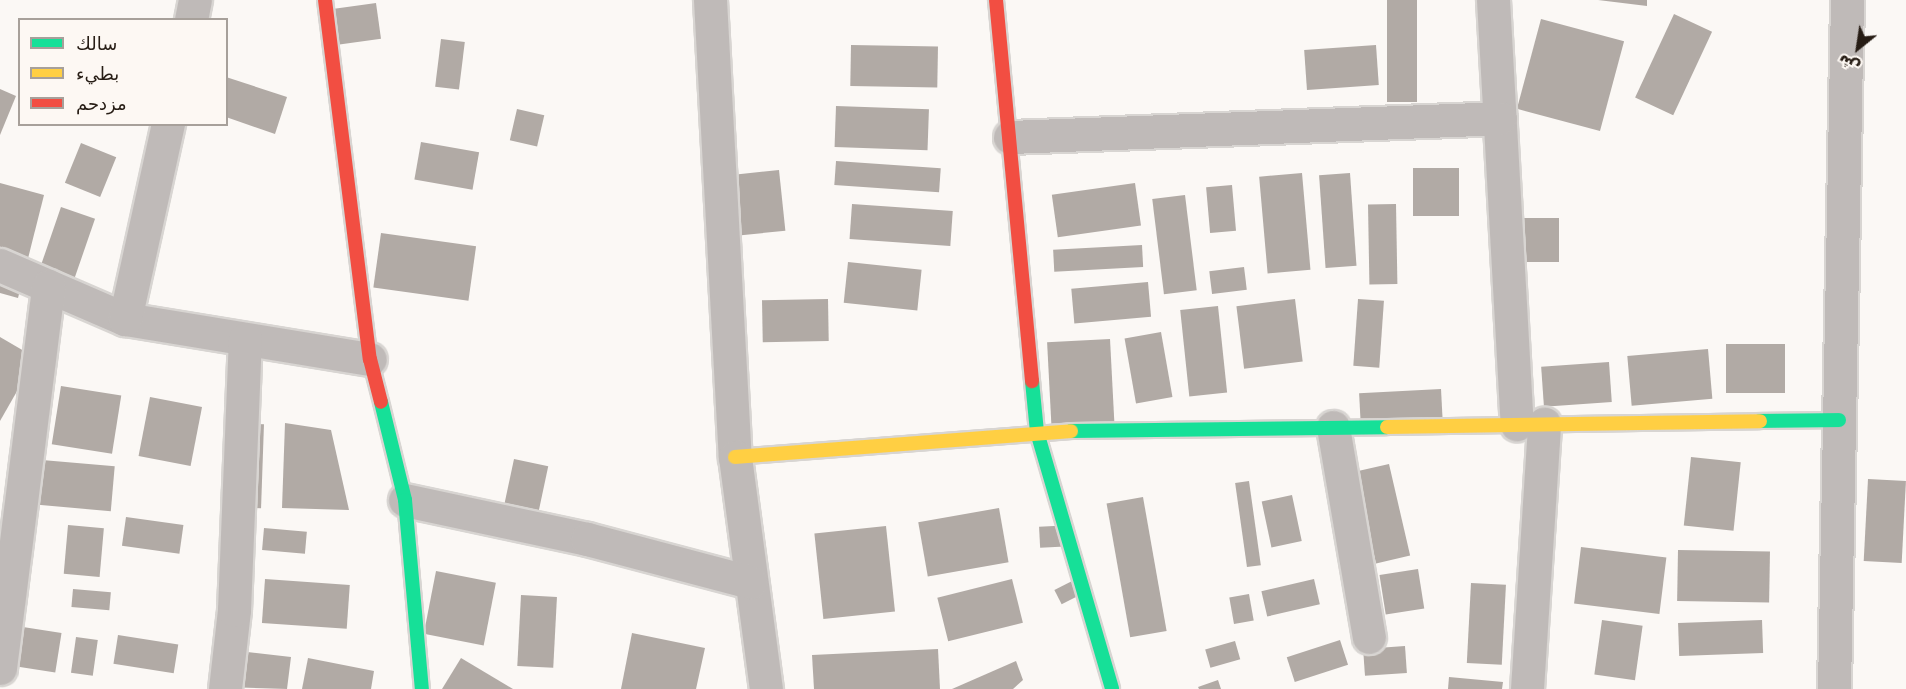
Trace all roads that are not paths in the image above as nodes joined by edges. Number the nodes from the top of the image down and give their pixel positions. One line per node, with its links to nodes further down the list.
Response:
1 (195, 0): 7 (street)
2 (325, 0): 15 (street)
3 (710, 0): 20 (street)
4 (996, 0): 10 (street)
5 (1493, 0): 8 (street)
6 (1847, 0): 16 (street)
7 (191, 18)
8 (1500, 118): 10 (street); 17 (street)
9 (168, 126): 13 (street)
10 (1010, 137): 19 (street)
11 (0, 265): 12 (street)
12 (48, 286): 13 (street); 24 (street)
13 (125, 319): 14 (street)
14 (245, 339): 15 (street); 25 (street)
15 (370, 359): 21 (street)
16 (1839, 420): 17 (street); 30 (street)
17 (1530, 424): 18 (street); 29 (street)
18 (1334, 427): 19 (street); 23 (street)
19 (1037, 432): 20 (street); 28 (street)
20 (735, 457): 22 (street)
21 (405, 500): 22 (street); 26 (street)
22 (750, 582): 27 (street)
23 (1370, 637)
24 (0, 668)
25 (225, 689)
26 (422, 689)
27 (766, 689)
28 (1112, 689)
29 (1527, 689)
30 (1834, 689)

